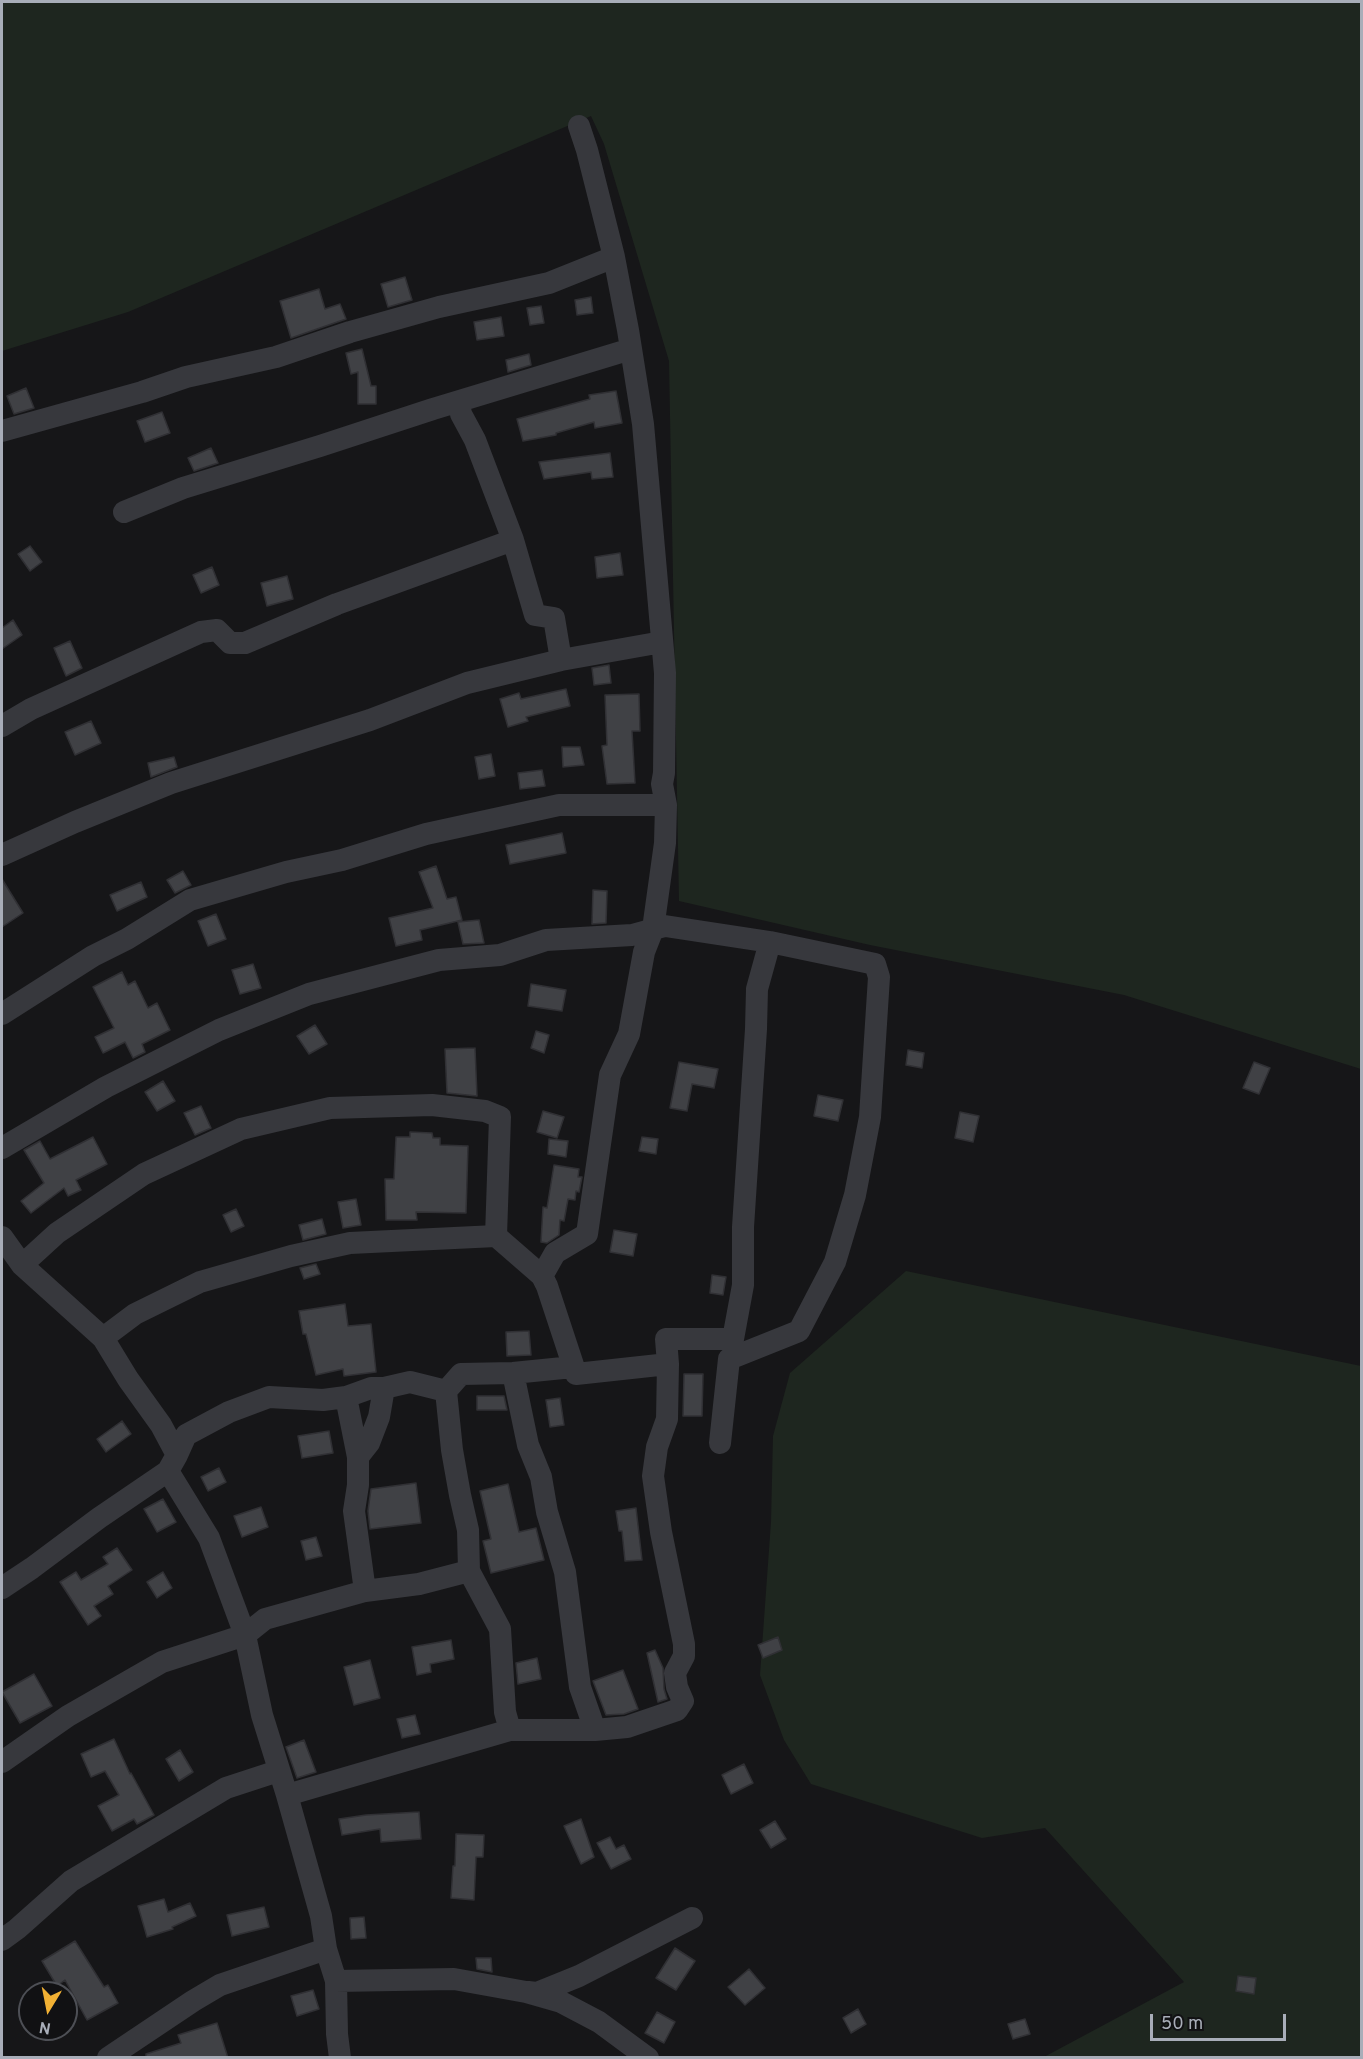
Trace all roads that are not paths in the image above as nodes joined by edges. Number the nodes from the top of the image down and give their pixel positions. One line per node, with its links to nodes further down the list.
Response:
1 (579, 126): 2 (street)
2 (614, 257): 3 (street); 5 (street)
3 (632, 350): 4 (street); 8 (street)
4 (459, 402): 6 (street); 7 (street)
5 (2, 431)
6 (124, 512)
7 (513, 540): 9 (street); 10 (street)
8 (662, 642): 9 (street); 11 (street)
9 (561, 660): 12 (street)
10 (2, 726)
11 (666, 805): 13 (street); 15 (street)
12 (2, 855)
13 (653, 928): 14 (street); 16 (street); 20 (street)
14 (770, 942): 22 (street); 22 (street)
15 (2, 1014)
16 (2, 1148)
17 (496, 1236): 19 (street); 20 (street); 21 (street)
18 (2, 1237): 19 (street)
19 (22, 1265): 21 (street)
20 (542, 1276): 24 (street)
21 (103, 1338): 31 (street)
22 (731, 1349): 23 (street); 29 (street)
23 (668, 1364): 24 (street); 37 (street)
24 (573, 1367): 25 (street)
25 (513, 1373): 27 (street); 37 (street)
26 (384, 1388): 27 (street); 28 (street); 30 (street)
27 (446, 1392): 32 (street)
28 (346, 1397): 30 (street); 31 (street)
29 (720, 1443)
30 (358, 1457): 34 (street)
31 (172, 1463): 33 (street); 35 (street)
32 (469, 1571): 34 (street); 36 (street)
33 (2, 1588)
34 (365, 1591): 35 (street)
35 (245, 1635): 38 (street); 39 (street)
36 (510, 1730): 37 (street); 40 (street)
37 (595, 1730)
38 (2, 1762)
39 (278, 1771): 40 (street); 42 (street)
40 (287, 1795): 43 (street)
41 (692, 1918): 45 (street)
42 (2, 1940)
43 (326, 1949): 44 (street); 46 (street)
44 (336, 1981): 45 (street); 47 (street)
45 (504, 1989): 48 (street)
46 (108, 2058)
47 (340, 2058)
48 (648, 2058)

